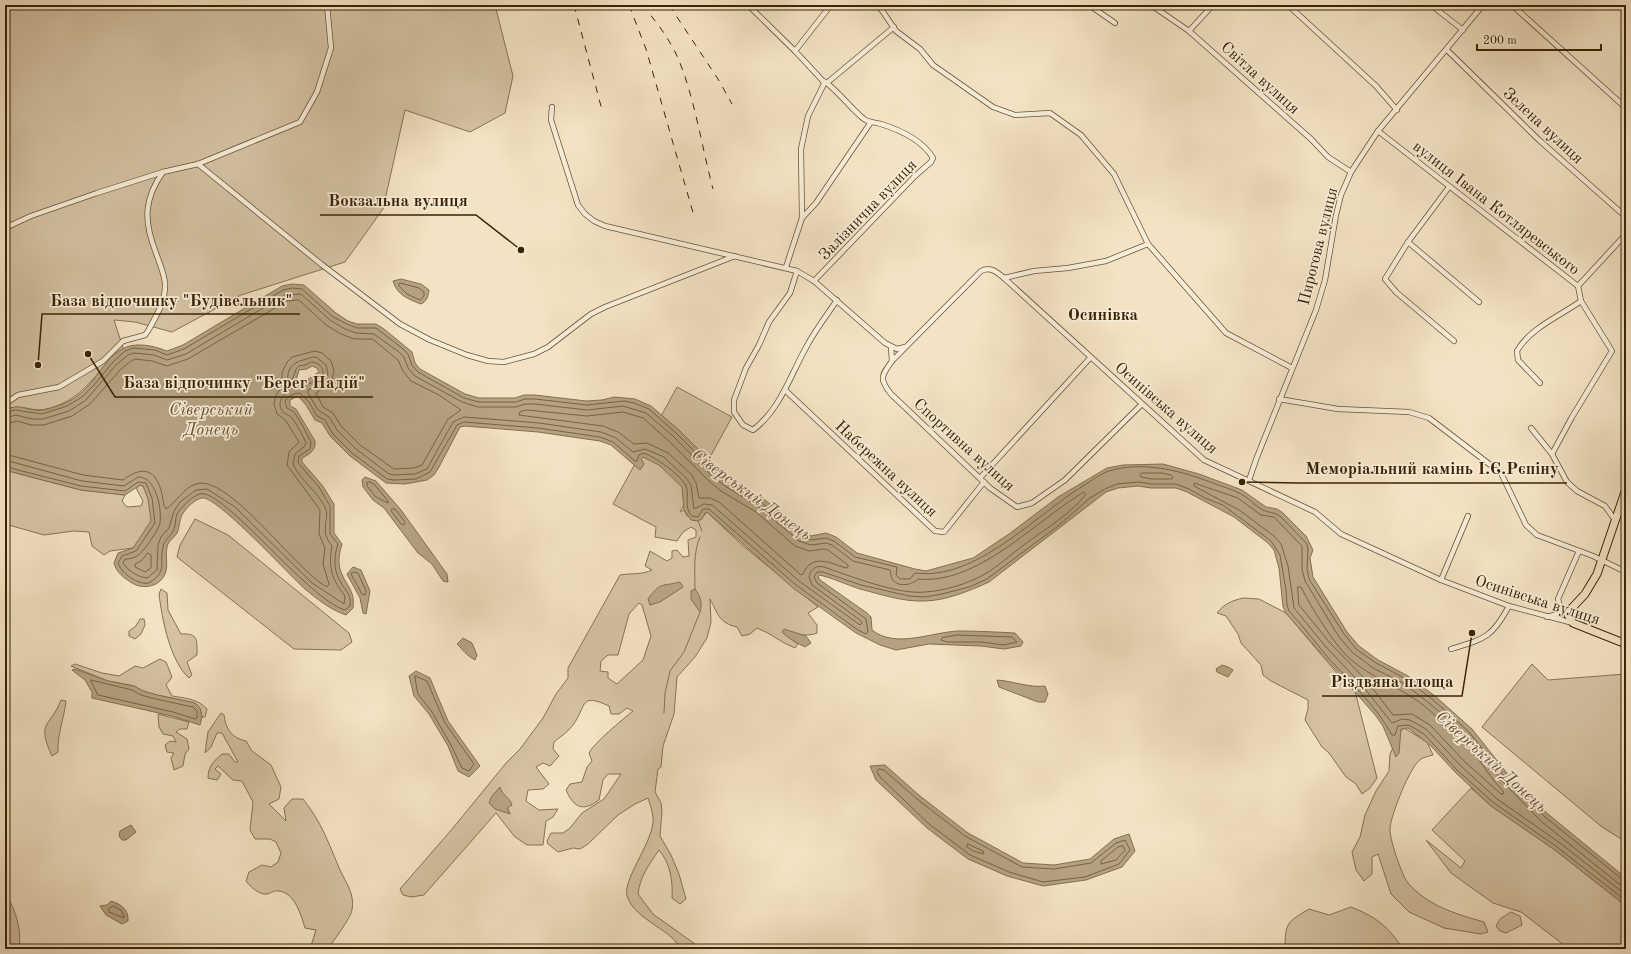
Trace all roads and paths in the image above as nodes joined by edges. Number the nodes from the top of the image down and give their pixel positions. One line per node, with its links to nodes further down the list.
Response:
1 (327, 5): 24 (street)
2 (748, 5): 17 (street, Залізнична вулиця)
3 (832, 5): 17 (street)
4 (875, 5): 13 (street)
5 (1089, 5): 12 (street)
6 (1151, 5): 15 (street, Світла вулиця)
7 (1213, 5): 15 (street)
8 (1288, 5): 21 (street)
9 (1431, 5): 14 (street)
10 (1483, 5): 14 (street, Пирогова вулиця)
11 (1512, 5): 20 (street)
12 (1115, 23)
13 (894, 27): 18 (street); 33 (street)
14 (1463, 30): 16 (street, Пирогова вулиця)
15 (1189, 31): 26 (street, Світла вулиця)
16 (1447, 50): 21 (street, Пирогова вулиця); 28 (street, Зелена вулиця)
17 (796, 51): 18 (street, Залізнична вулиця)
18 (826, 82): 22 (street, Залізнична вулиця); 29 (street)
19 (552, 107): 34 (street)
20 (1626, 108)
21 (1397, 110): 23 (street, Пирогова вулиця)
22 (871, 122): 29 (street); 39 (street, Залізнична вулиця)
23 (1378, 131): 26 (street, Пирогова вулиця); 27 (street, вулиця Івана Котляревського)
24 (198, 164): 25 (street); 34 (street)
25 (163, 172): 30 (street); 53 (street)
26 (1351, 172): 49 (street, Пирогова вулиця)
27 (1449, 186): 32 (street); 40 (street, вулиця Івана Котляревського)
28 (1626, 217)
29 (802, 218): 35 (street)
30 (5, 228)
31 (1626, 234): 40 (street)
32 (1408, 242): 43 (street); 44 (street)
33 (1148, 244): 38 (street); 49 (street)
34 (735, 256): 35 (street)
35 (786, 267): 36 (street)
36 (796, 271): 39 (street); 51 (street)
37 (981, 271): 38 (street, Осинівська вулиця); 45 (street, Спортивна вулиця)
38 (1004, 278): 47 (street, Осинівська вулиця)
39 (814, 281): 41 (street)
40 (1578, 286): 42 (street, вулиця Івана Котляревського)
41 (837, 300): 46 (street); 51 (street)
42 (1581, 301): 50 (street); 56 (street, вулиця Івана Котляревського)
43 (1479, 302)
44 (1454, 341)
45 (907, 346): 46 (street); 48 (street, Спортивна вулиця)
46 (891, 347): 48 (street)
47 (1090, 358): 54 (street, Осинівська вулиця); 57 (street, Набережна вулиця)
48 (892, 361): 57 (street, Спортивна вулиця)
49 (1292, 368): 52 (street, Пирогова вулиця)
50 (1540, 383)
51 (785, 390): 57 (street, Набережна вулиця)
52 (1279, 399): 58 (street, Пирогова вулиця); 62 (street)
53 (5, 404)
54 (1142, 404): 57 (street, Спортивна вулиця); 58 (street, Осинівська вулиця)
55 (1531, 428): 56 (street)
56 (1552, 454): 61 (street)
57 (982, 480)
58 (1249, 480): 65 (street, Осинівська вулиця)
59 (1626, 489): 61 (main road)
60 (1468, 516): 65 (street)
61 (1615, 520): 63 (main road)
62 (1579, 551): 63 (street); 68 (street)
63 (1603, 561): 64 (street); 67 (main road)
64 (1626, 572)
65 (1441, 580): 66 (street, Осинівська вулиця)
66 (1509, 606): 69 (street, Осинівська вулиця); 72 (street)
67 (1570, 610): 68 (street); 70 (main road)
68 (1562, 613): 69 (street)
69 (1545, 617): 70 (street, Осинівська вулиця)
70 (1573, 623): 71 (main road, Осинівська вулиця)
71 (1626, 644)
72 (1451, 650)

